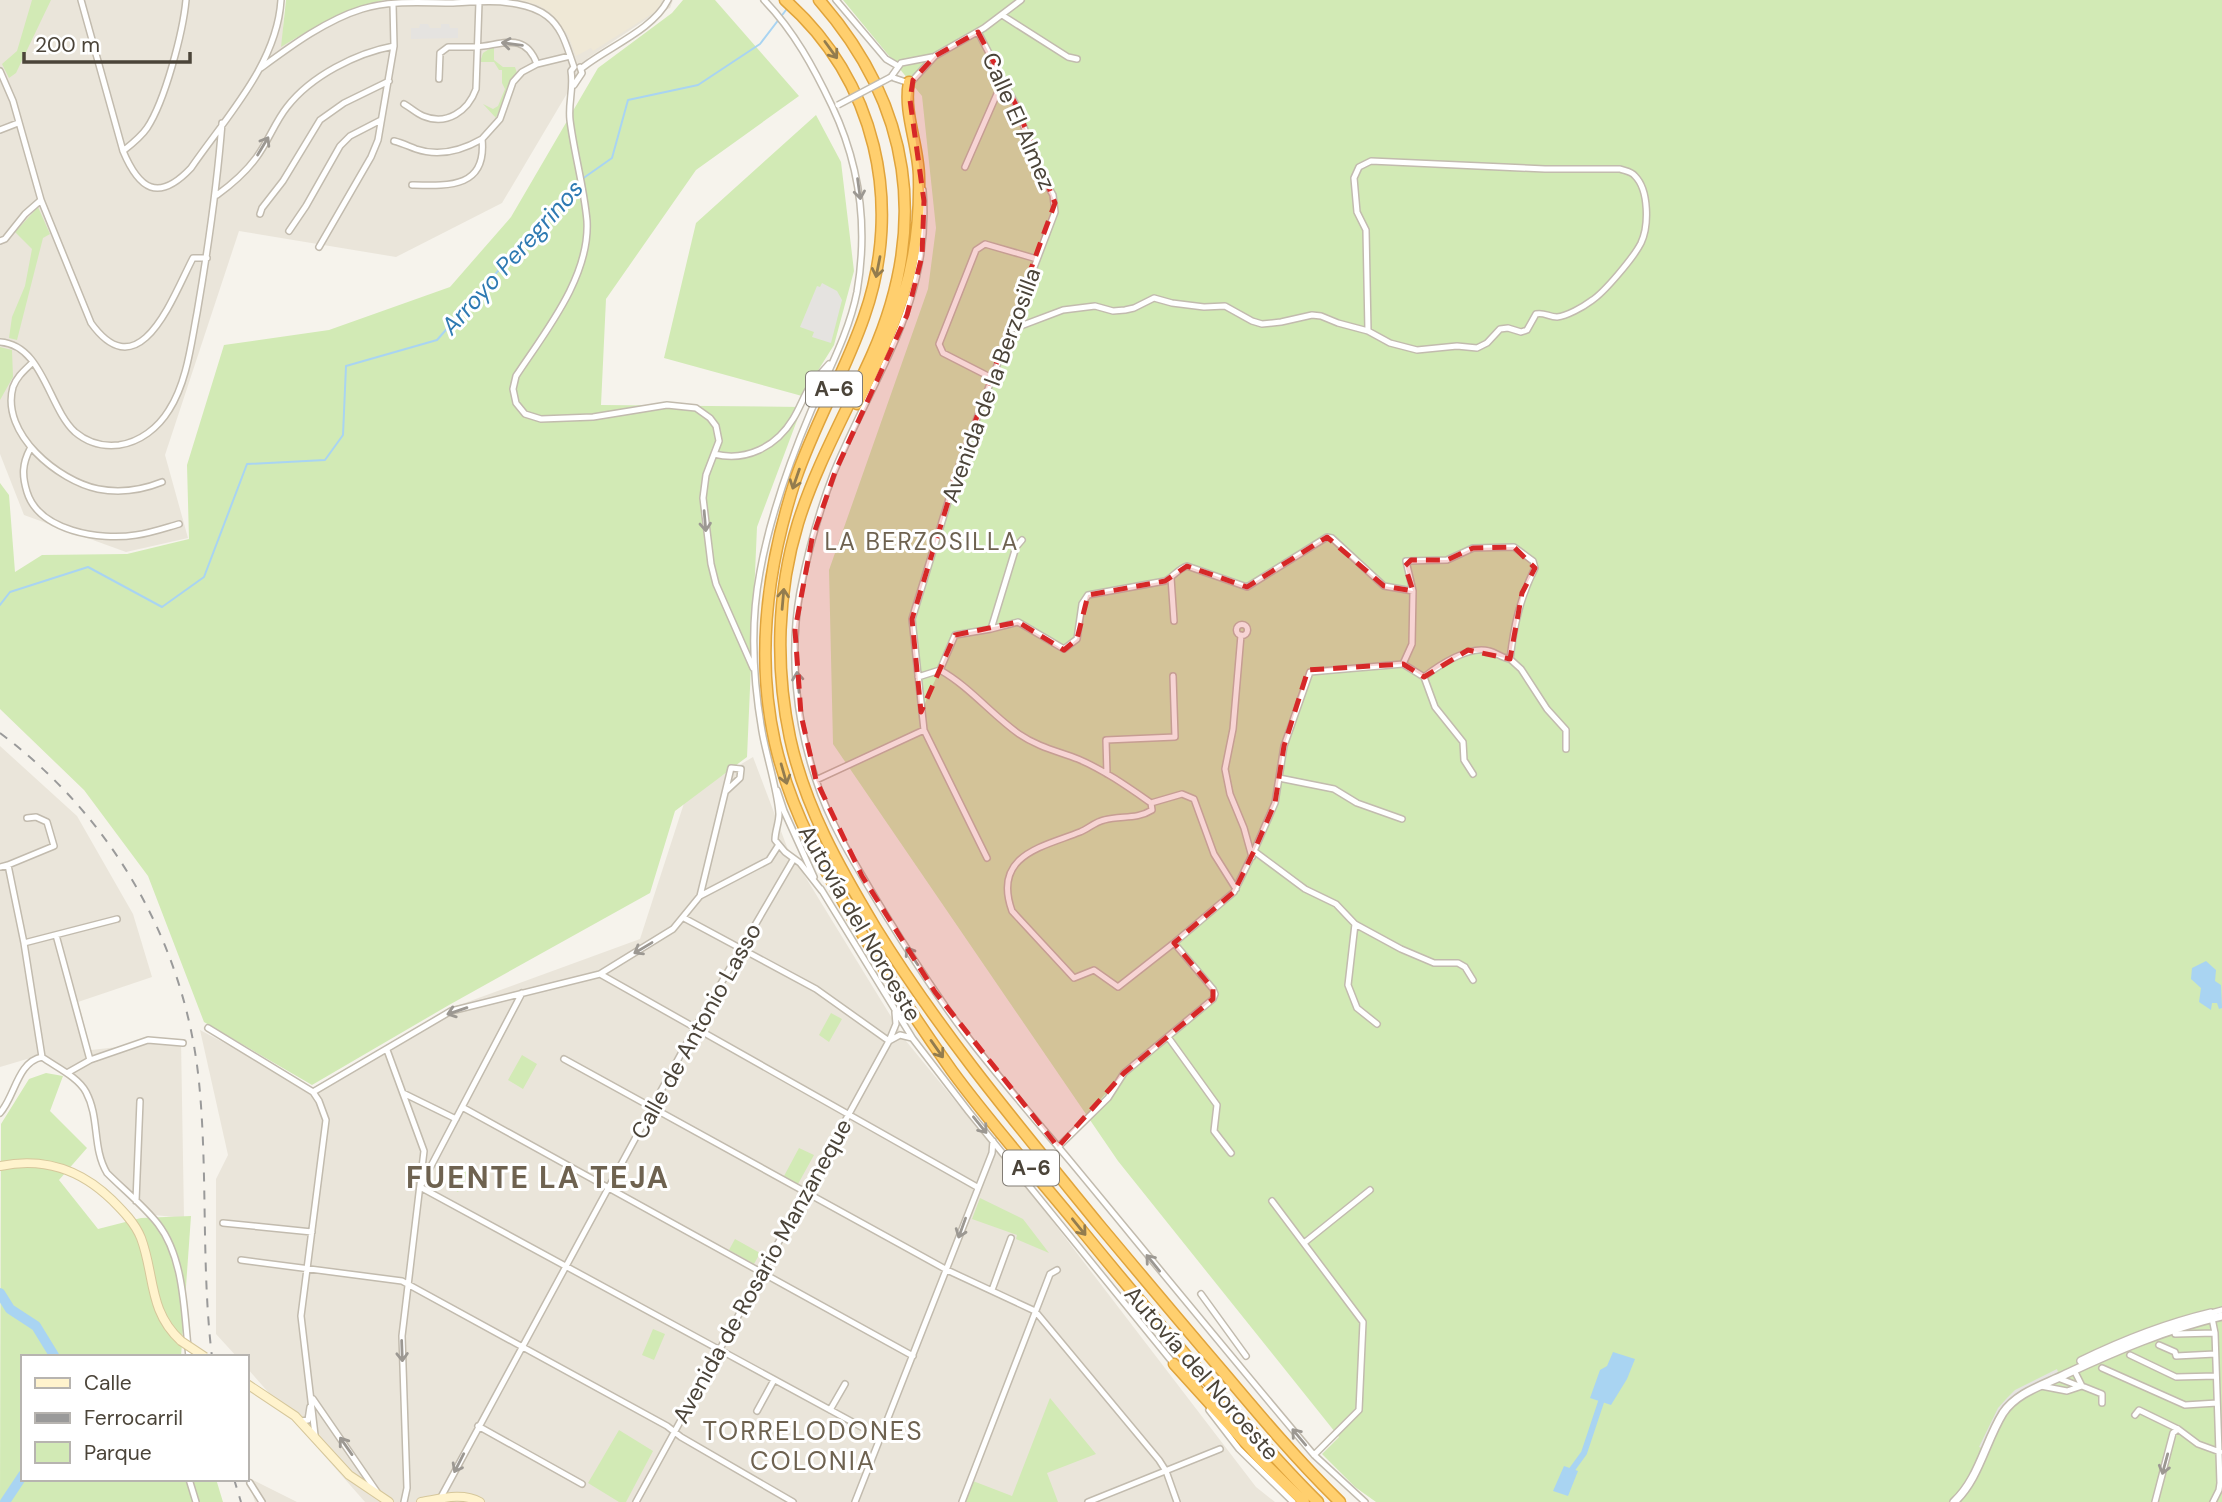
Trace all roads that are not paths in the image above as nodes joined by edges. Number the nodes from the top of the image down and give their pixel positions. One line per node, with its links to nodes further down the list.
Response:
1 (81, 0): 46 (street)
2 (186, 0): 46 (street)
3 (281, 0): 17 (street)
4 (668, 0): 24 (street)
5 (764, 0): 36 (street)
6 (785, 0): 219 (highway, Autovía del Noroeste / A-6, one-way to 219)
7 (819, 0): 67 (highway, Autovía del Noroeste / A-6)
8 (836, 0): 25 (street)
9 (1021, 0): 12 (street)
10 (479, 2): 11 (street); 15 (street); 18 (street)
11 (393, 4): 14 (street); 16 (street)
12 (1002, 15): 13 (street); 20 (street)
13 (978, 32): 19 (street); 33 (street, Calle El Almez)
14 (394, 46): 34 (street); 49 (street, one-way to 14)
15 (478, 47): 22 (street, one-way to 15); 31 (street); 37 (street)
16 (288, 48): 17 (street); 26 (street)
17 (270, 50): 26 (street)
18 (570, 56): 22 (street); 23 (street)
19 (936, 56): 21 (street); 32 (street)
20 (1077, 59)
21 (911, 62): 25 (street); 32 (street)
22 (537, 64): 44 (street)
23 (574, 67): 24 (street); 28 (street)
24 (582, 68): 29 (street)
25 (897, 68): 30 (street); 32 (street)
26 (259, 69): 40 (street)
27 (0, 71): 41 (street)
28 (572, 74): 29 (street); 35 (street)
29 (579, 76): 35 (street)
30 (891, 77): 32 (street); 38 (street, bridge)
31 (439, 79)
32 (909, 79): 67 (highway); 88 (street, one-way to 32)
33 (1003, 79): 47 (street); 51 (street, Calle El Almez)
34 (389, 80): 39 (street); 52 (street)
35 (572, 88): 65 (street)
36 (829, 100): 38 (street); 42 (street)
37 (404, 104)
38 (838, 105): 42 (street)
39 (381, 120): 53 (street); 55 (street)
40 (222, 122): 46 (street); 49 (street)
41 (18, 123): 43 (street); 50 (street)
42 (840, 123): 61 (street, one-way to 61)
43 (0, 130)
44 (482, 139): 45 (street); 48 (street)
45 (394, 141)
46 (124, 151)
47 (965, 167)
48 (412, 186)
49 (217, 195): 56 (street)
50 (41, 201): 54 (street); 56 (street)
51 (1055, 212): 57 (street, Avenida de la Berzosilla)
52 (260, 214)
53 (289, 231)
54 (0, 241)
55 (319, 247)
56 (207, 258): 62 (street)
57 (1037, 259): 58 (street, Avenida de la Berzosilla); 63 (street)
58 (1010, 330): 59 (street); 63 (street, Avenida de la Berzosilla)
59 (1368, 331): 59 (street)
60 (0, 342): 62 (street)
61 (834, 359): 65 (street); 78 (street)
62 (33, 362): 64 (street)
63 (992, 378): 80 (street, Avenida de la Berzosilla)
64 (30, 449): 66 (street); 68 (street)
65 (714, 454): 78 (street, one-way to 78)
66 (162, 482)
67 (800, 519): 220 (highway, Autovía del Noroeste / A-6, one-way to 67)
68 (178, 524)
69 (1022, 540): 73 (street)
70 (1171, 578): 71 (street); 72 (street); 73 (street)
71 (1413, 591): 75 (street); 76 (street)
72 (1174, 621)
73 (991, 629): 77 (street)
74 (1241, 635): 94 (street)
75 (1510, 659): 81 (street); 83 (street)
76 (1403, 664): 81 (street); 87 (street)
77 (940, 670): 80 (street); 85 (street)
78 (755, 673): 84 (street)
79 (1173, 676): 85 (street)
80 (918, 677): 82 (street, Avenida de la Berzosilla)
81 (1424, 677): 86 (street)
82 (924, 730): 88 (street); 95 (street, Avenida de la Berzosilla)
83 (1566, 748)
84 (769, 763): 93 (street); 100 (street)
85 (1107, 774): 90 (street)
86 (1473, 774)
87 (1279, 778): 92 (street); 94 (street)
88 (816, 780): 134 (street, one-way to 88)
89 (726, 792): 101 (street)
90 (1151, 803): 99 (street); 107 (street)
91 (27, 818): 97 (street)
92 (1402, 819)
93 (778, 846): 96 (street); 101 (street)
94 (1253, 854): 99 (street); 104 (street)
95 (987, 858)
96 (793, 860): 100 (street); 108 (street, Calle de Antonio Lasso)
97 (8, 865): 98 (street); 106 (street)
98 (0, 867)
99 (1236, 889): 107 (street)
100 (822, 891): 112 (street)
101 (700, 896): 102 (street)
102 (684, 918): 108 (street); 109 (street, one-way to 109)
103 (117, 919): 105 (street)
104 (1355, 924): 110 (street); 113 (street)
105 (56, 935): 106 (street); 123 (street)
106 (24, 943): 121 (street)
107 (1174, 943): 116 (street)
108 (740, 950): 115 (street, Calle de Antonio Lasso); 118 (street)
109 (600, 974): 111 (street); 115 (street)
110 (1473, 980)
111 (522, 993): 120 (street, one-way to 120); 128 (street)
112 (895, 1011): 117 (street); 118 (street, Avenida de Rosario Manzaneque)
113 (1377, 1024)
114 (208, 1028): 125 (street)
115 (695, 1028): 129 (street, Calle de Antonio Lasso); 131 (street)
116 (1168, 1037): 134 (street); 135 (street)
117 (913, 1039): 118 (street); 133 (street, one-way to 133)
118 (889, 1041): 131 (street, Avenida de Rosario Manzaneque)
119 (183, 1043): 123 (street)
120 (387, 1050): 125 (street); 126 (street)
121 (42, 1058): 124 (street); 130 (street)
122 (564, 1059): 129 (street)
123 (90, 1060): 124 (street)
124 (67, 1073): 142 (street)
125 (313, 1092): 145 (street)
126 (403, 1093): 132 (street); 137 (street)
127 (140, 1101): 142 (street)
128 (462, 1107): 132 (street); 139 (street)
129 (652, 1108): 139 (street, Calle de Antonio Lasso); 141 (street)
130 (0, 1113)
131 (848, 1116): 138 (street); 141 (street, Avenida de Rosario Manzaneque)
132 (456, 1119): 137 (street)
133 (993, 1141): 138 (street); 174 (street)
134 (1058, 1147): 167 (street, one-way to 134)
135 (1231, 1153)
136 (0, 1166): 170 (main road, bridge)
137 (420, 1187): 149 (street); 154 (street)
138 (977, 1187): 150 (street, one-way to 150)
139 (608, 1188): 149 (street, Calle de Antonio Lasso); 153 (street)
140 (1370, 1190): 147 (street)
141 (806, 1192): 150 (street); 153 (street, Avenida de Rosario Manzaneque)
142 (136, 1201): 169 (street)
143 (1272, 1201): 147 (street)
144 (223, 1223): 145 (street)
145 (312, 1232): 152 (street)
146 (1011, 1238): 155 (street)
147 (1304, 1243): 198 (street)
148 (240, 1260): 152 (street)
149 (565, 1267): 165 (street, Calle de Antonio Lasso); 166 (street)
150 (947, 1270): 155 (street); 172 (street)
151 (1057, 1270): 158 (street)
152 (308, 1271): 154 (street); 184 (street)
153 (762, 1273): 166 (street, Avenida de Rosario Manzaneque); 172 (street)
154 (407, 1283): 165 (street); 208 (street, one-way to 208)
155 (992, 1290): 158 (street)
156 (1201, 1294): 163 (street)
157 (2222, 1310): 159 (street)
158 (1035, 1311): 199 (street); 214 (street)
159 (2212, 1316): 160 (street); 161 (street); 176 (street); 178 (street)
160 (2222, 1316)
161 (2215, 1333): 162 (street); 168 (street)
162 (2175, 1334)
163 (1236, 1342): 167 (street); 173 (street)
164 (2159, 1345): 168 (street)
165 (522, 1347): 191 (street, Calle de Antonio Lasso); 193 (street)
166 (719, 1350): 179 (street); 193 (street, Avenida de Rosario Manzaneque)
167 (1225, 1350): 198 (street, one-way to 167)
168 (2215, 1354): 177 (street)
169 (189, 1355)
170 (202, 1355)
171 (2130, 1355): 177 (street)
172 (913, 1356): 194 (street)
173 (1246, 1356)
174 (1174, 1364): 217 (street); 218 (highway)
175 (2102, 1368): 186 (street)
176 (2074, 1370): 178 (street); 183 (street)
177 (2217, 1376): 186 (street)
178 (2058, 1378): 182 (street); 183 (street)
179 (774, 1380): 187 (street); 188 (street)
180 (845, 1384): 187 (street)
181 (248, 1385): 190 (main road)
182 (2041, 1385): 183 (street); 222 (street)
183 (2080, 1386): 185 (street)
184 (311, 1397): 190 (street); 195 (street); 203 (street, one-way to 184)
185 (2102, 1403)
186 (2217, 1403): 197 (street)
187 (830, 1410): 194 (street)
188 (757, 1411)
189 (2135, 1415): 192 (street)
190 (301, 1422): 195 (main road)
191 (478, 1426): 202 (street); 204 (street, Calle de Antonio Lasso, one-way to 204)
192 (2178, 1429): 197 (street); 223 (street, one-way to 223)
193 (675, 1431): 211 (street, Avenida de Rosario Manzaneque); 212 (street)
194 (880, 1437): 213 (street)
195 (315, 1438): 203 (main road)
196 (1220, 1449): 199 (street)
197 (2220, 1452): 224 (street)
198 (1314, 1455): 221 (street)
199 (1166, 1471): 215 (street); 216 (street)
200 (190, 1481): 205 (street)
201 (250, 1483): 206 (street)
202 (582, 1485)
203 (379, 1496): 207 (main road)
204 (440, 1499): 209 (main road); 210 (main road)
205 (196, 1502)
206 (262, 1502)
207 (389, 1502)
208 (404, 1502)
209 (421, 1502)
210 (480, 1502)
211 (636, 1502)
212 (793, 1502)
213 (855, 1502)
214 (962, 1502)
215 (1088, 1502)
216 (1177, 1502)
217 (1291, 1502)
218 (1304, 1502)
219 (1318, 1502)
220 (1340, 1502)
221 (1365, 1502)
222 (1954, 1502)
223 (2155, 1502)
224 (2213, 1502)

